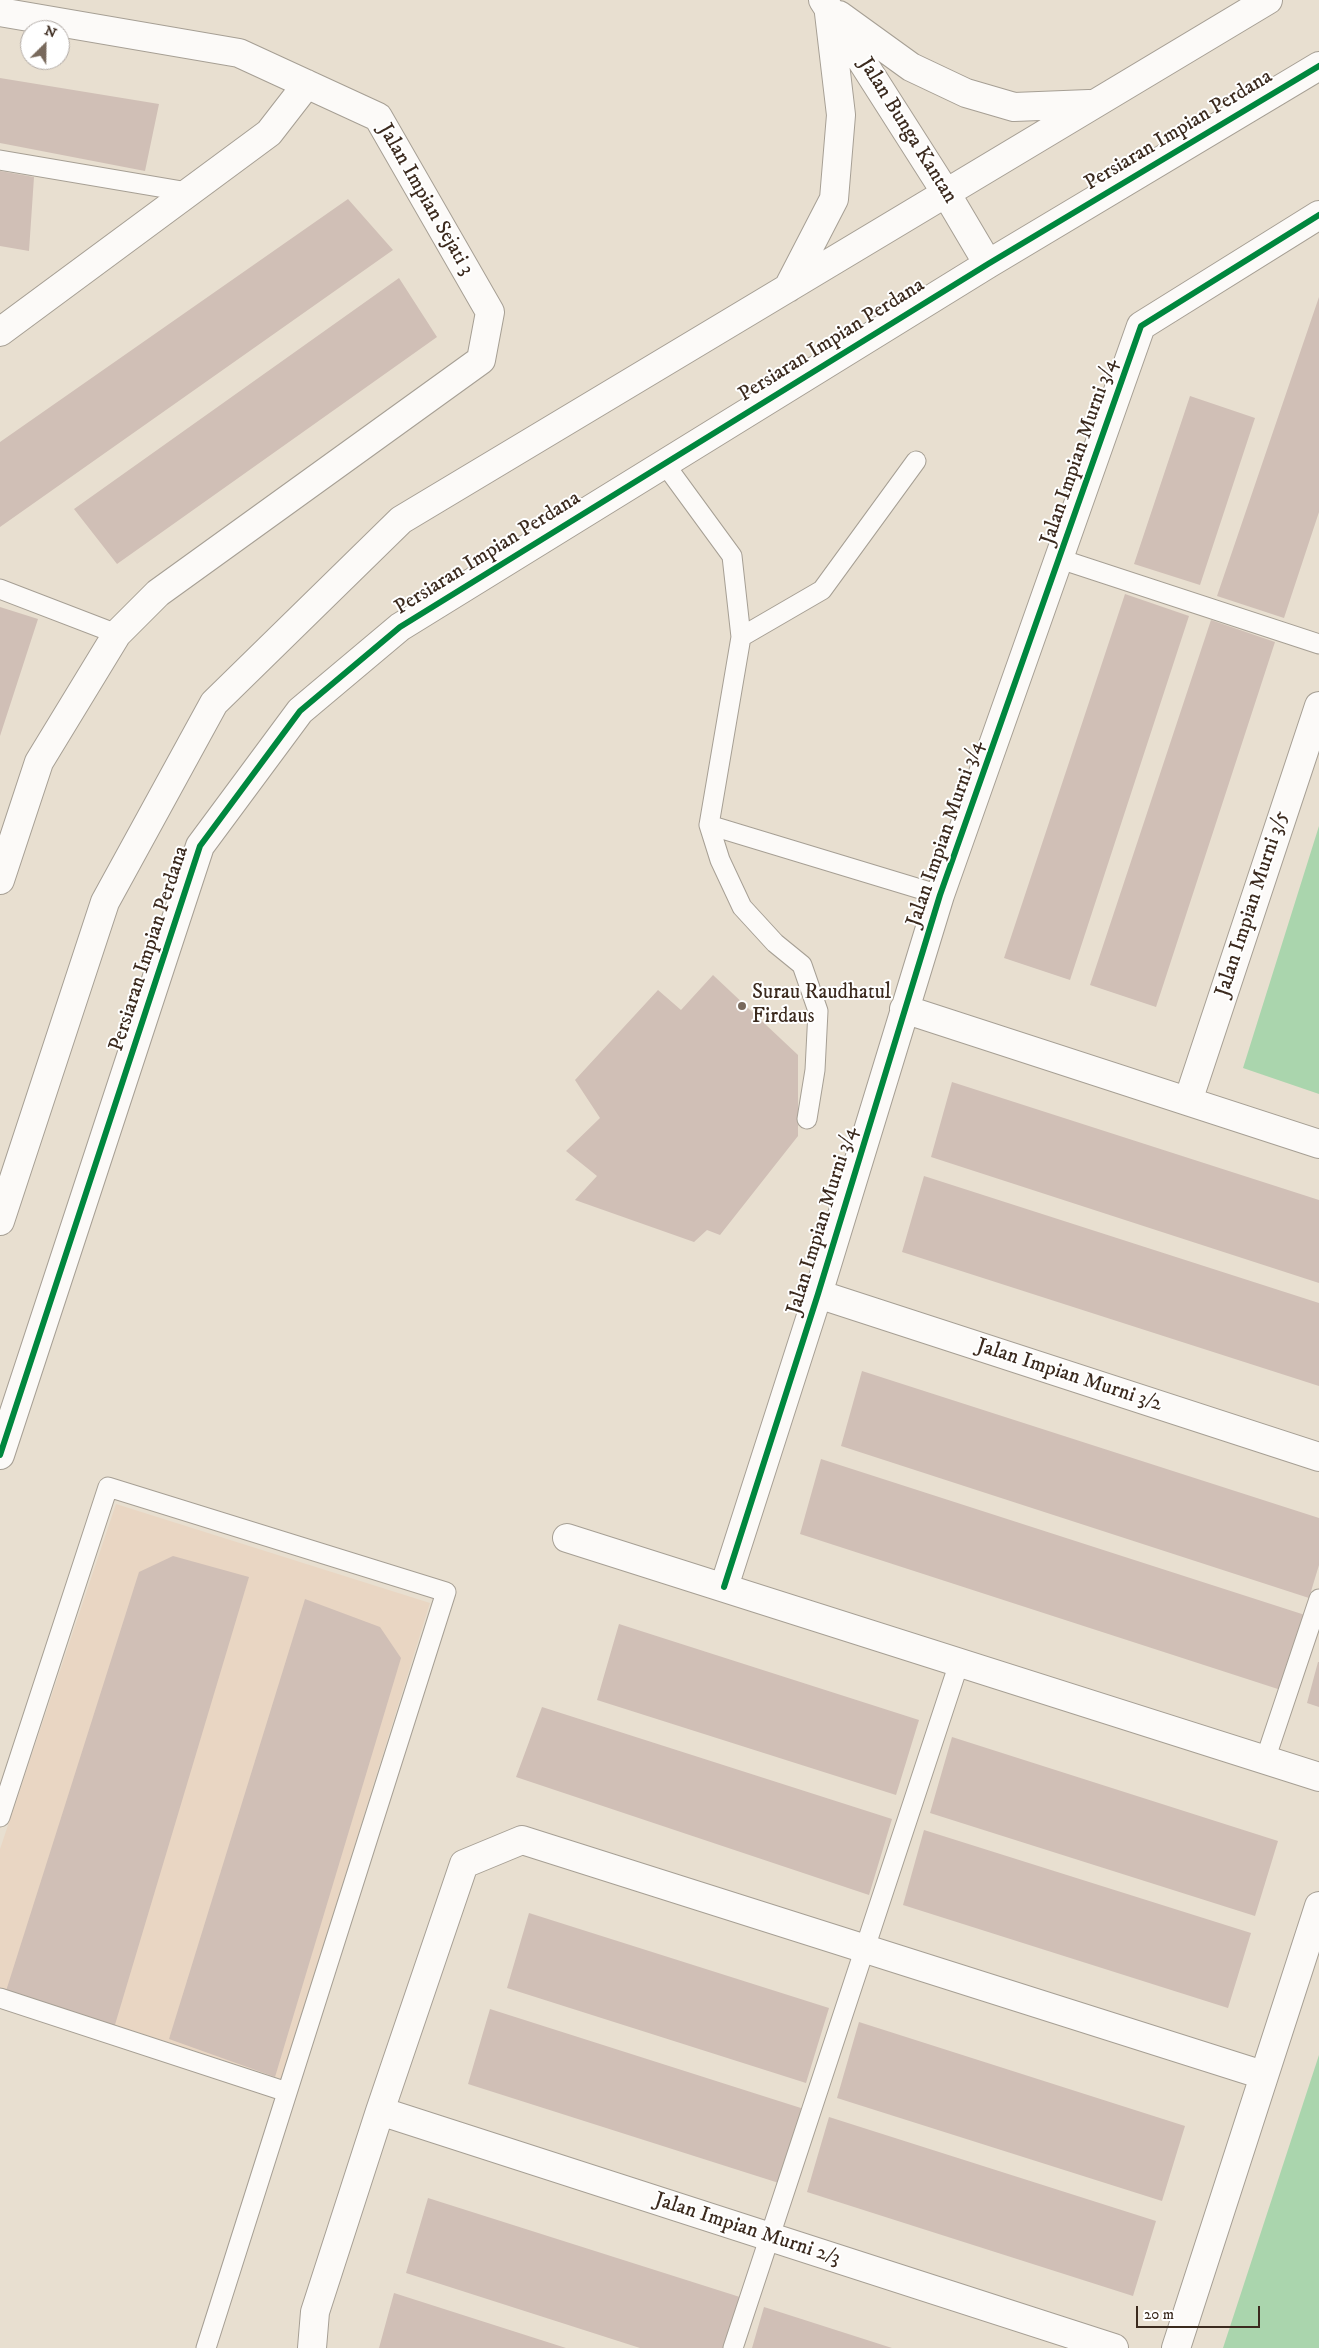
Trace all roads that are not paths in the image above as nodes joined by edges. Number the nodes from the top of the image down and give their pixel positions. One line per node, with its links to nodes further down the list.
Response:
1 (1268, 0): 6 (street, Persiaran Impian Perdana)
2 (825, 3): 6 (street); 9 (street, Jalan Bunga Kantan); 12 (street)
3 (0, 12): 5 (street, Jalan Impian Sejati 3)
4 (1319, 66): 11 (street, Persiaran Impian Perdana)
5 (307, 84): 8 (street); 18 (street, Jalan Impian Sejati 3)
6 (1093, 104): 9 (street, Persiaran Impian Perdana)
7 (0, 160): 8 (lane)
8 (188, 192): 13 (street)
9 (946, 193): 11 (street, Jalan Bunga Kantan); 12 (street, Persiaran Impian Perdana)
10 (1319, 215): 16 (street, Jalan Impian Murni 3/4)
11 (988, 264): 15 (street, Persiaran Impian Perdana)
12 (788, 288): 29 (street, Persiaran Impian Perdana)
13 (0, 332)
14 (916, 461): 19 (lane)
15 (664, 463): 19 (lane); 31 (street, Persiaran Impian Perdana)
16 (1060, 559): 20 (lane); 24 (street, Jalan Impian Murni 3/4)
17 (0, 589): 18 (lane)
18 (117, 634): 23 (street)
19 (741, 637): 22 (lane)
20 (1319, 644)
21 (1319, 706): 26 (street, Jalan Impian Murni 3/5)
22 (709, 825): 24 (lane); 27 (lane)
23 (0, 880)
24 (940, 895): 25 (street, Jalan Impian Murni 3/4)
25 (904, 1009): 26 (street); 30 (street, Jalan Impian Murni 3/4)
26 (1188, 1101): 28 (street)
27 (807, 1120)
28 (1319, 1144)
29 (0, 1221)
30 (818, 1294): 32 (street, Jalan Impian Murni 3/2); 34 (street, Jalan Impian Murni 3/4)
31 (0, 1455)
32 (1319, 1457)
33 (567, 1538): 34 (street)
34 (724, 1587): 36 (street)
35 (1319, 1599): 37 (lane)
36 (959, 1663): 37 (street); 41 (lane)
37 (1265, 1760): 38 (street)
38 (1319, 1777)
39 (0, 1817): 44 (lane)
40 (1319, 1906): 43 (street)
41 (864, 1948): 43 (street); 45 (street); 46 (lane)
42 (0, 1998): 44 (lane)
43 (1263, 2075): 51 (street)
44 (287, 2092): 47 (lane)
45 (380, 2111): 46 (street, Jalan Impian Murni 2/3); 48 (street)
46 (769, 2237): 49 (lane); 50 (street, Jalan Impian Murni 2/3)
47 (206, 2348)
48 (312, 2348)
49 (733, 2348)
50 (1114, 2348)
51 (1176, 2348)

